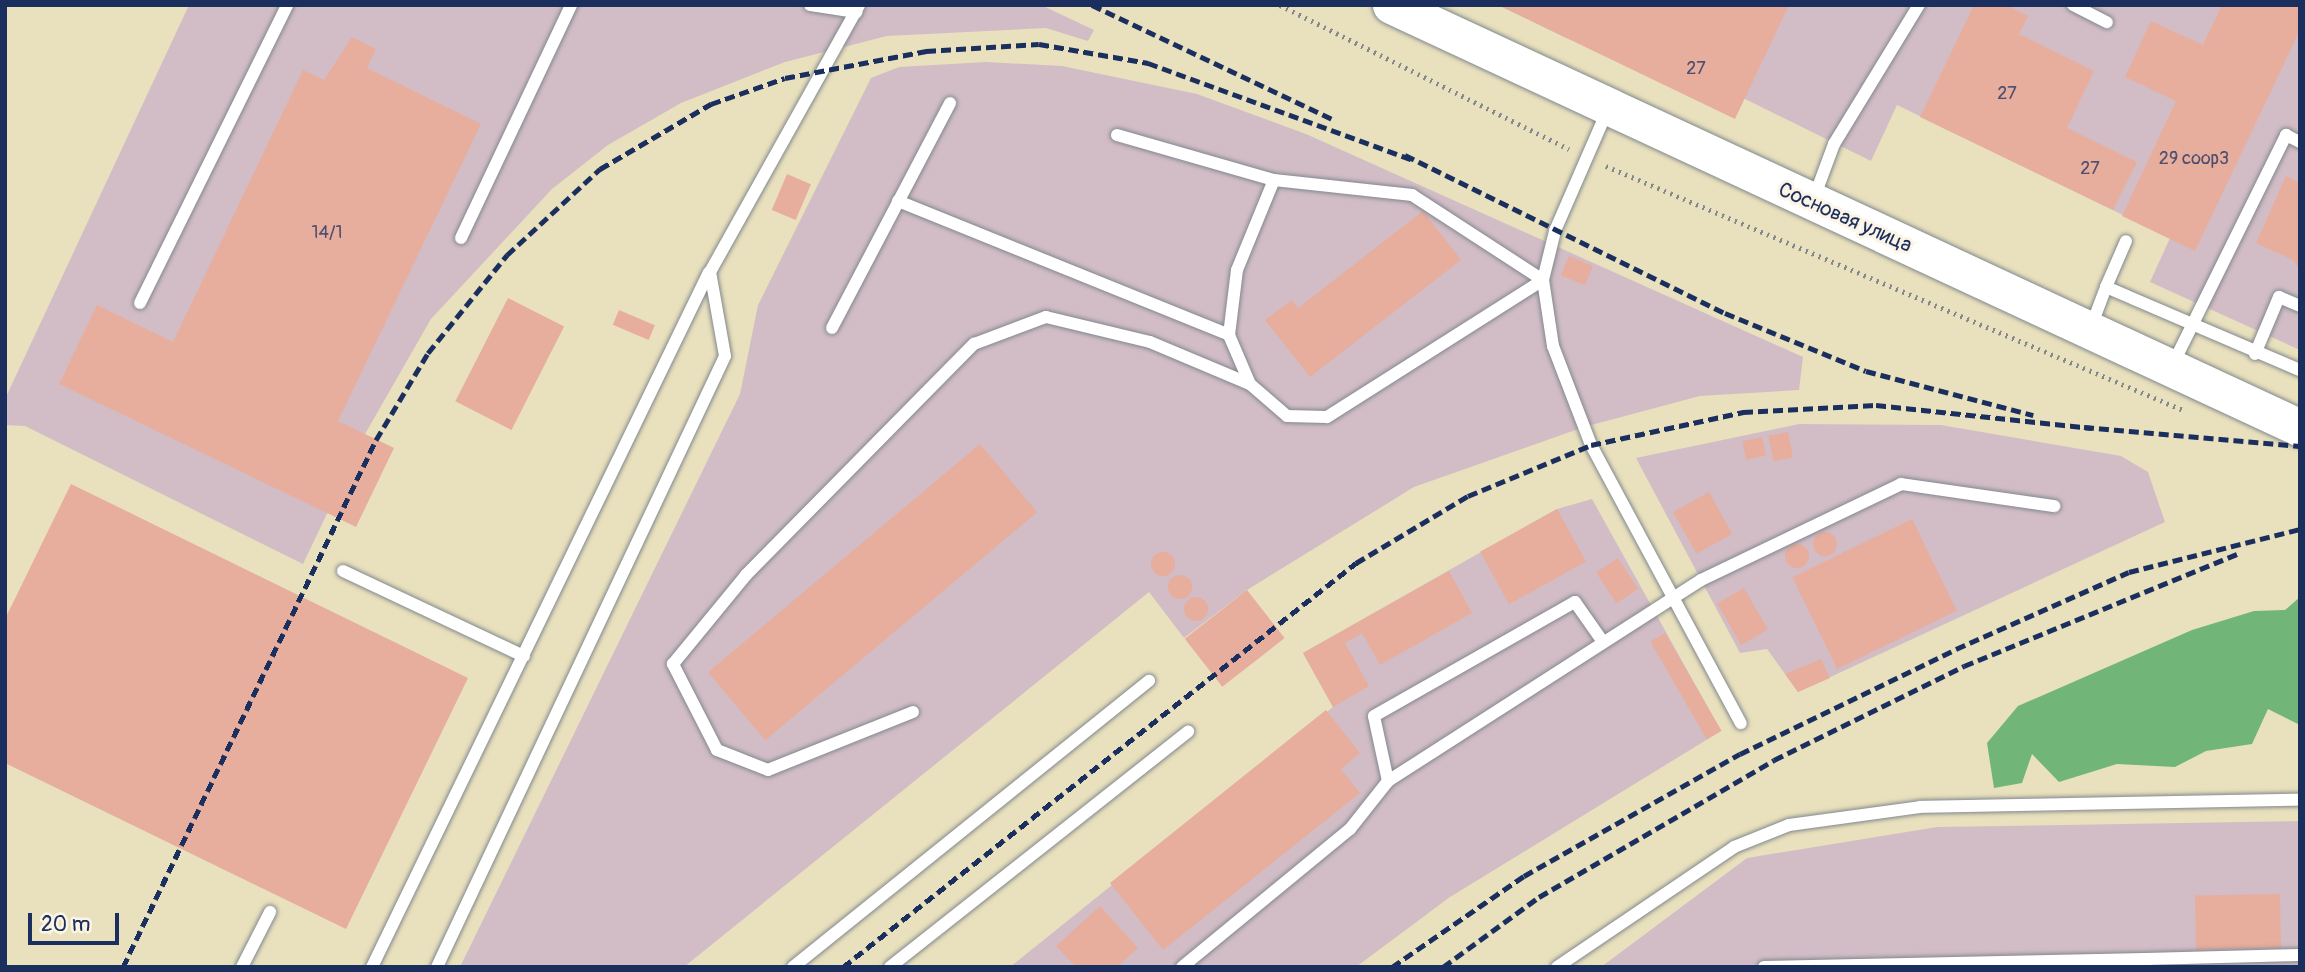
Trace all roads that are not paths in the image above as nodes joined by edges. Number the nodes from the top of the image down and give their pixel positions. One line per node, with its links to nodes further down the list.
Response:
1 (287, 5): 21 (lane)
2 (570, 5): 16 (lane)
3 (810, 5): 7 (lane)
4 (1391, 5): 10 (main road, Сосновая улица)
5 (1919, 5): 15 (lane)
6 (2073, 5): 8 (lane)
7 (858, 8): 18 (lane)
8 (2107, 22)
9 (950, 103): 14 (lane)
10 (1608, 109): 15 (main road, Сосновая улица); 19 (lane)
11 (1117, 135): 13 (lane)
12 (2300, 142): 23 (lane)
13 (1274, 180): 19 (lane); 26 (lane)
14 (898, 201): 24 (lane); 26 (lane)
15 (1811, 203): 25 (main road, Сосновая улица)
16 (461, 238)
17 (2126, 241): 20 (lane)
18 (710, 272): 36 (lane); 48 (lane)
19 (1543, 281): 30 (lane); 34 (lane)
20 (2106, 288): 23 (lane); 25 (lane)
21 (140, 303)
22 (2300, 306): 27 (lane)
23 (2193, 326): 27 (lane); 28 (lane)
24 (832, 328)
25 (2091, 328): 28 (main road, Сосновая улица)
26 (1229, 335): 30 (lane)
27 (2255, 354): 29 (lane)
28 (2172, 366): 31 (main road, Сосновая улица)
29 (2300, 370)
30 (1250, 384): 38 (lane)
31 (2300, 428)
32 (2054, 506): 34 (lane)
33 (343, 571): 36 (lane)
34 (1670, 600): 35 (lane); 39 (lane)
35 (1603, 642): 41 (lane); 41 (lane)
36 (524, 656): 47 (lane)
37 (1149, 681): 49 (lane)
38 (914, 712)
39 (1741, 723)
40 (1188, 732): 50 (lane)
41 (1388, 780): 51 (lane)
42 (2300, 800): 52 (lane)
43 (270, 912): 46 (lane)
44 (2300, 955): 45 (lane)
45 (2145, 963): 53 (lane)
46 (242, 967)
47 (372, 967)
48 (438, 967)
49 (793, 967)
50 (890, 967)
51 (1182, 967)
52 (1557, 967)
53 (1764, 967)

